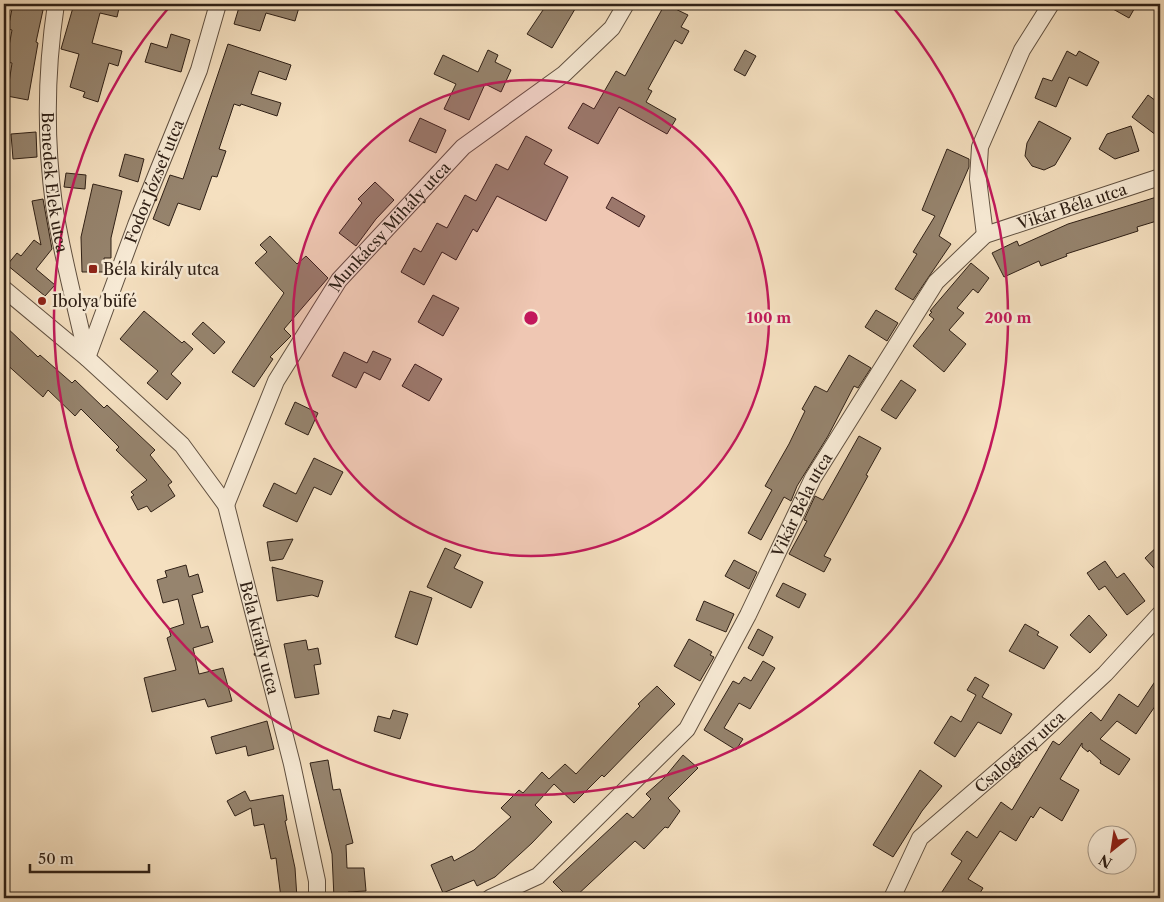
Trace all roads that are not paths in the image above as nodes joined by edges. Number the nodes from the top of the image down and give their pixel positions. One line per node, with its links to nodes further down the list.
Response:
1 (56, 4): 8 (street, Benedek Elek utca)
2 (218, 4): 8 (street, Fodor József utca)
3 (626, 4): 9 (street, Munkácsy Mihály utca)
4 (1051, 4): 6 (street)
5 (1160, 177): 6 (street, Vikár Béla utca)
6 (985, 235): 12 (street, Vikár Béla utca)
7 (4, 289): 8 (street, Béla király utca)
8 (87, 358): 9 (street, Béla király utca)
9 (226, 505): 11 (street, Béla király utca)
10 (1160, 614): 13 (street, Csalogány utca)
11 (317, 898)
12 (490, 898)
13 (892, 898)

